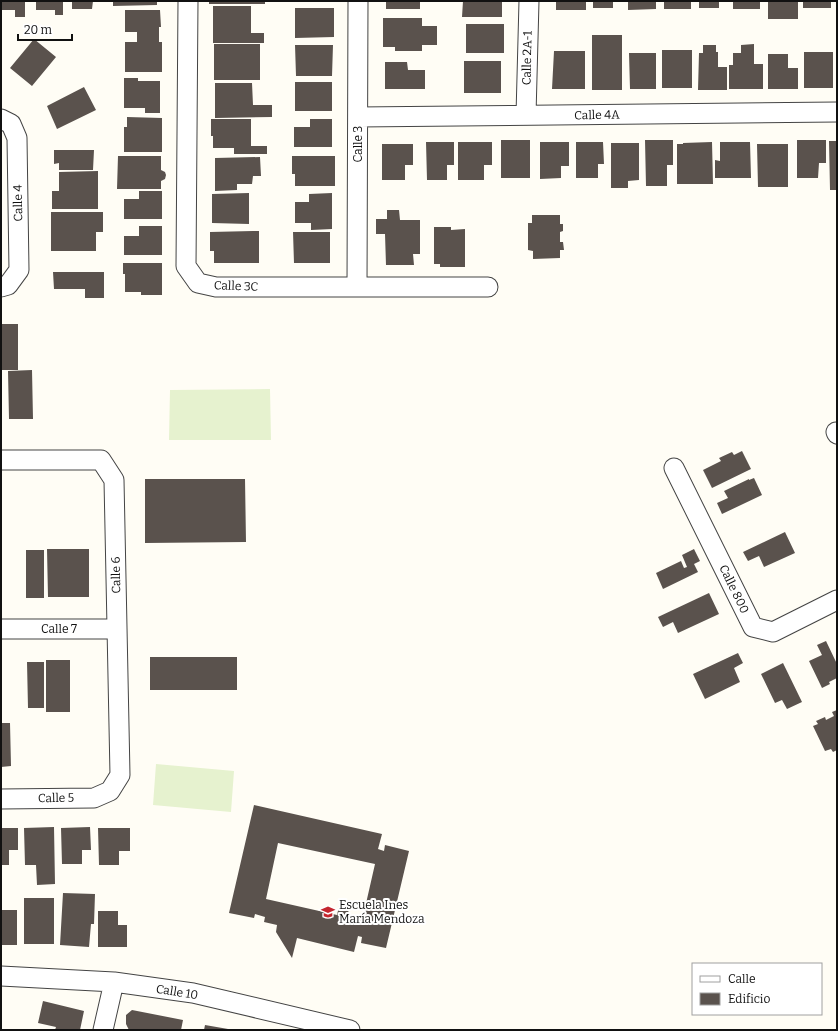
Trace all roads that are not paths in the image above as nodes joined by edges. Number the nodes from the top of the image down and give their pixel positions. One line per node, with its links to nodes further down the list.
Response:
1 (188, 1): 9 (street, Calle 3C)
2 (358, 1): 6 (street, Calle 3)
3 (529, 1): 5 (street, Calle 2A-1)
4 (837, 112): 5 (street, Calle 4A)
5 (526, 115): 6 (street, Calle 4A)
6 (358, 117): 9 (street, Calle 3)
7 (1, 119): 8 (street, Calle 4)
8 (1, 287)
9 (357, 287): 10 (street, Calle 3C)
10 (488, 287)
11 (1, 460): 15 (street, Calle 6)
12 (674, 468): 13 (street, Calle 800)
13 (837, 600)
14 (1, 629): 15 (street, Calle 7)
15 (118, 629): 16 (street, Calle 6)
16 (110, 791): 17 (street, Calle 5)
17 (1, 799)
18 (1, 976): 19 (street, Calle 10)
19 (114, 982): 20 (street, Calle 10); 21 (street)
20 (283, 1023): 22 (street, Calle 10)
21 (103, 1030)
22 (350, 1030)

